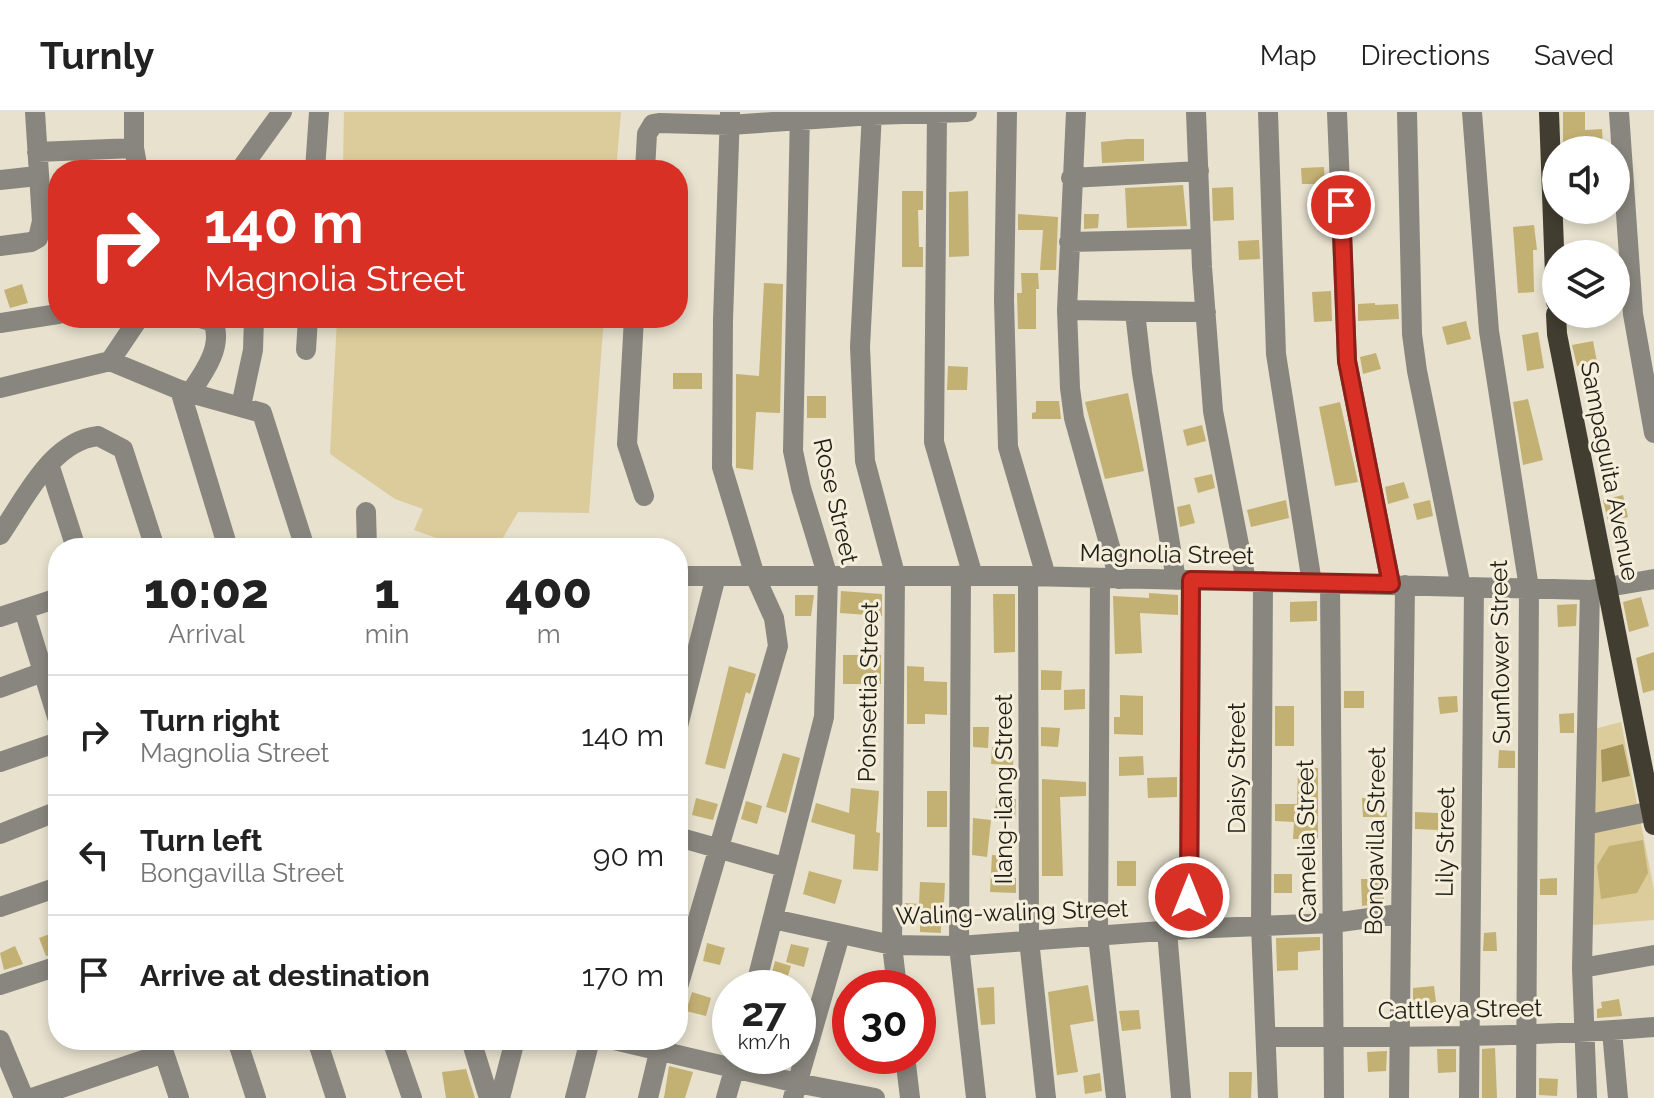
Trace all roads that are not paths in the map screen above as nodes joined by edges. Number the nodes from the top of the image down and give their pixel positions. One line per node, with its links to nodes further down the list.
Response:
1 (35, 112): 20 (street)
2 (134, 112): 19 (street)
3 (282, 112): 22 (street)
4 (319, 112): 23 (street)
5 (967, 112): 15 (street)
6 (1007, 112): 65 (street, Ilang-ilang Street)
7 (1076, 112): 27 (street)
8 (1196, 112): 25 (street, Daisy Street)
9 (1268, 112): 71 (street, Camelia Street)
10 (1337, 112): 72 (street, Bongavilla Street)
11 (1407, 112): 73 (street, Lily Street)
12 (1472, 112): 74 (street, Sunflower Street)
13 (1549, 112): 31 (main road)
14 (1619, 112): 50 (street)
15 (937, 113): 16 (street); 64 (street)
16 (872, 114): 17 (street); 60 (street, Poinsettia Street)
17 (800, 116): 18 (street); 66 (street, Rose Street)
18 (730, 118): 24 (street); 63 (street)
19 (134, 148): 20 (street); 21 (street)
20 (37, 152): 26 (street)
21 (136, 160)
22 (247, 160)
23 (316, 160)
24 (646, 160)
25 (1199, 171): 27 (street); 30 (street, Daisy Street)
26 (37, 176): 28 (street); 29 (street)
27 (1071, 178): 32 (street)
28 (0, 180)
29 (46, 226): 33 (street)
30 (1201, 239): 32 (street); 36 (street, Daisy Street)
31 (1554, 240)
32 (1069, 242): 34 (street)
33 (0, 246)
34 (1067, 310): 35 (street); 67 (street)
35 (1135, 312): 36 (street); 69 (street)
36 (1206, 312): 70 (street, Daisy Street)
37 (48, 316): 38 (street)
38 (0, 323)
39 (132, 328): 46 (street)
40 (216, 328): 48 (street)
41 (254, 328): 49 (street)
42 (307, 328): 45 (street)
43 (633, 328): 52 (street)
44 (1557, 328): 75 (main road, Sampaguita Avenue)
45 (306, 350)
46 (110, 361): 47 (street); 48 (street)
47 (0, 388)
48 (185, 392): 49 (street); 57 (street)
49 (241, 406): 58 (street)
50 (1654, 433)
51 (49, 464): 54 (street); 55 (street); 56 (street)
52 (644, 496)
53 (366, 512): 59 (street)
54 (0, 535)
55 (73, 538)
56 (152, 538)
57 (225, 538)
58 (302, 538)
59 (367, 538)
60 (895, 574): 64 (street, Magnolia Street); 66 (street, Magnolia Street); 103 (street, Poinsettia Street)
61 (688, 576): 62 (street, Magnolia Street)
62 (716, 576): 63 (street, Magnolia Street); 80 (street)
63 (755, 576): 66 (street, Magnolia Street); 90 (street)
64 (967, 576): 65 (street, Magnolia Street); 104 (street)
65 (1037, 576): 67 (street, Magnolia Street); 102 (street, Ilang-ilang Street)
66 (828, 577): 91 (street, Rose Street)
67 (1109, 579): 69 (street, Magnolia Street); 101 (street)
68 (1654, 579): 75 (street, Magnolia Street)
69 (1183, 580): 70 (street, Magnolia Street); 98 (street)
70 (1255, 581): 71 (street, Magnolia Street); 97 (street, Daisy Street)
71 (1321, 583): 72 (street, Magnolia Street); 96 (street, Camelia Street)
72 (1398, 585): 73 (street, Magnolia Street); 94 (street, Bongavilla Street)
73 (1468, 587): 74 (street, Magnolia Street); 116 (street, Lily Street)
74 (1529, 588): 75 (street, Magnolia Street); 115 (street, Sunflower Street)
75 (1598, 590): 86 (main road, Sampaguita Avenue); 87 (street)
76 (48, 602): 77 (street)
77 (24, 610): 78 (street); 79 (street)
78 (0, 617)
79 (43, 672): 81 (street); 82 (street)
80 (688, 687)
81 (0, 688)
82 (48, 688)
83 (48, 745): 84 (street)
84 (0, 762)
85 (48, 815): 88 (street)
86 (1653, 818): 87 (street)
87 (1585, 825): 107 (street)
88 (0, 834)
89 (688, 840): 90 (street)
90 (719, 848): 91 (street); 105 (street)
91 (784, 867): 95 (street, Rose Street)
92 (48, 890): 93 (street)
93 (0, 907)
94 (1399, 914): 96 (street, Waling-waling Street); 119 (street, Bongavilla Street)
95 (773, 919): 100 (street, Waling-waling Street); 109 (street, Rose Street)
96 (1333, 923): 97 (street, Waling-waling Street); 118 (street, Camelia Street)
97 (1261, 925): 98 (street, Waling-waling Street); 117 (street, Daisy Street)
98 (1189, 929): 99 (street, Waling-waling Street)
99 (1167, 931): 101 (street, Waling-waling Street); 152 (street)
100 (840, 935): 103 (street, Waling-waling Street); 135 (street)
101 (1098, 936): 102 (street, Waling-waling Street); 151 (street)
102 (1029, 940): 104 (street, Waling-waling Street); 150 (street, Ilang-ilang Street)
103 (892, 945): 104 (street, Waling-waling Street); 110 (street, Poinsettia Street)
104 (959, 946): 149 (street)
105 (688, 953)
106 (1654, 955): 107 (street)
107 (1582, 968): 114 (street)
108 (48, 969): 111 (street)
109 (760, 970)
110 (895, 970)
111 (0, 985)
112 (1654, 1027): 113 (street, Cattleya Street)
113 (1612, 1031): 114 (street, Cattleya Street); 159 (street)
114 (1586, 1032): 115 (street, Cattleya Street); 158 (street)
115 (1527, 1033): 116 (street, Cattleya Street); 157 (street, Sunflower Street)
116 (1469, 1035): 119 (street, Cattleya Street); 156 (street, Lily Street)
117 (1267, 1037): 118 (street, Cattleya Street); 153 (street, Daisy Street)
118 (1335, 1037): 119 (street, Cattleya Street); 154 (street, Camelia Street)
119 (1400, 1037): 155 (street, Bongavilla Street)
120 (0, 1040): 136 (street)
121 (152, 1050): 137 (street)
122 (163, 1050): 138 (street)
123 (240, 1050): 139 (street)
124 (320, 1050): 140 (street)
125 (395, 1050): 141 (street)
126 (474, 1050): 142 (street)
127 (512, 1050): 143 (street)
128 (587, 1050): 144 (street)
129 (660, 1050): 145 (street)
130 (683, 1050): 131 (street)
131 (712, 1057)
132 (733, 1074): 146 (street)
133 (761, 1074): 135 (street)
134 (907, 1074): 148 (street)
135 (795, 1090): 147 (street)
136 (24, 1098)
137 (32, 1098)
138 (179, 1098)
139 (256, 1098)
140 (336, 1098)
141 (412, 1098)
142 (489, 1098)
143 (500, 1098)
144 (575, 1098)
145 (648, 1098)
146 (726, 1098)
147 (873, 1098)
148 (910, 1098)
149 (976, 1098)
150 (1046, 1098)
151 (1116, 1098)
152 (1181, 1098)
153 (1268, 1098)
154 (1334, 1098)
155 (1399, 1098)
156 (1469, 1098)
157 (1526, 1098)
158 (1587, 1098)
159 (1618, 1098)

